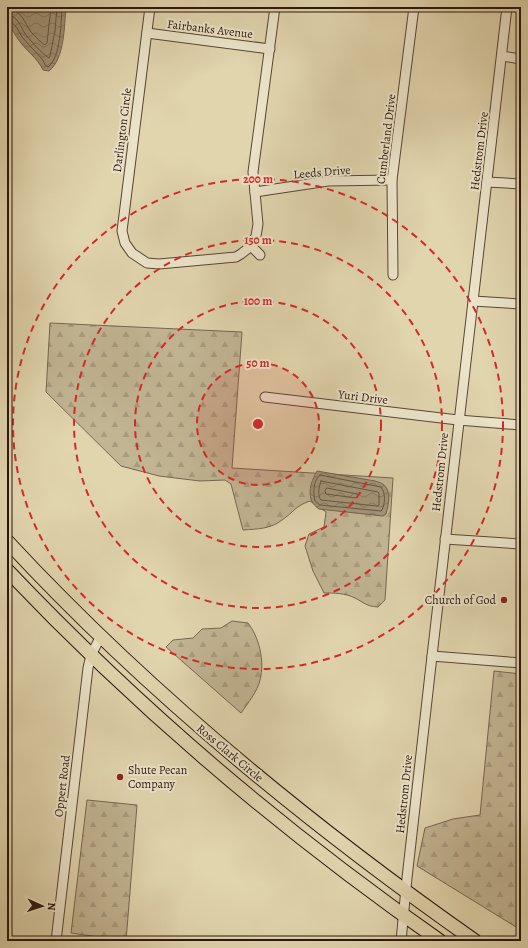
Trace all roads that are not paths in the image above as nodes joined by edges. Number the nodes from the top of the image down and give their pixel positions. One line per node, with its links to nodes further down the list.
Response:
1 (150, 7): 5 (street, Darlington Circle)
2 (275, 7): 6 (street)
3 (414, 7): 9 (street, Cumberland Drive)
4 (507, 7): 7 (street, Hedstrom Drive)
5 (147, 34): 6 (street, Fairbanks Avenue); 13 (street, Darlington Circle)
6 (270, 49): 12 (street)
7 (502, 56): 8 (street); 10 (street, Hedstrom Drive)
8 (521, 59)
9 (392, 180): 12 (street, Leeds Drive); 15 (street, Cumberland Drive)
10 (487, 182): 11 (street); 16 (street, Hedstrom Drive)
11 (521, 184)
12 (255, 192): 13 (street)
13 (250, 246): 14 (street)
14 (260, 256)
15 (393, 275)
16 (473, 301): 17 (street); 19 (street, Hedstrom Drive)
17 (521, 304)
18 (266, 397): 19 (street, Yuri Drive)
19 (458, 420): 20 (street, Yuri Drive); 21 (street, Hedstrom Drive)
20 (521, 425)
21 (445, 539): 23 (street); 27 (street, Hedstrom Drive)
22 (7, 541): 25 (highway, Ross Clark Circle)
23 (521, 544)
24 (7, 570): 26 (highway, Ross Clark Circle)
25 (101, 636): 26 (street, Oppert Road); 29 (highway, Ross Clark Circle)
26 (91, 655): 30 (highway, Ross Clark Circle); 31 (street, Oppert Road)
27 (432, 656): 28 (street); 29 (street, Hedstrom Drive)
28 (521, 663)
29 (406, 892): 30 (street, Hedstrom Drive); 34 (highway, Ross Clark Circle)
30 (404, 916): 32 (street, Hedstrom Drive); 33 (highway, Ross Clark Circle)
31 (56, 941)
32 (401, 941)
33 (440, 941)
34 (475, 941)

